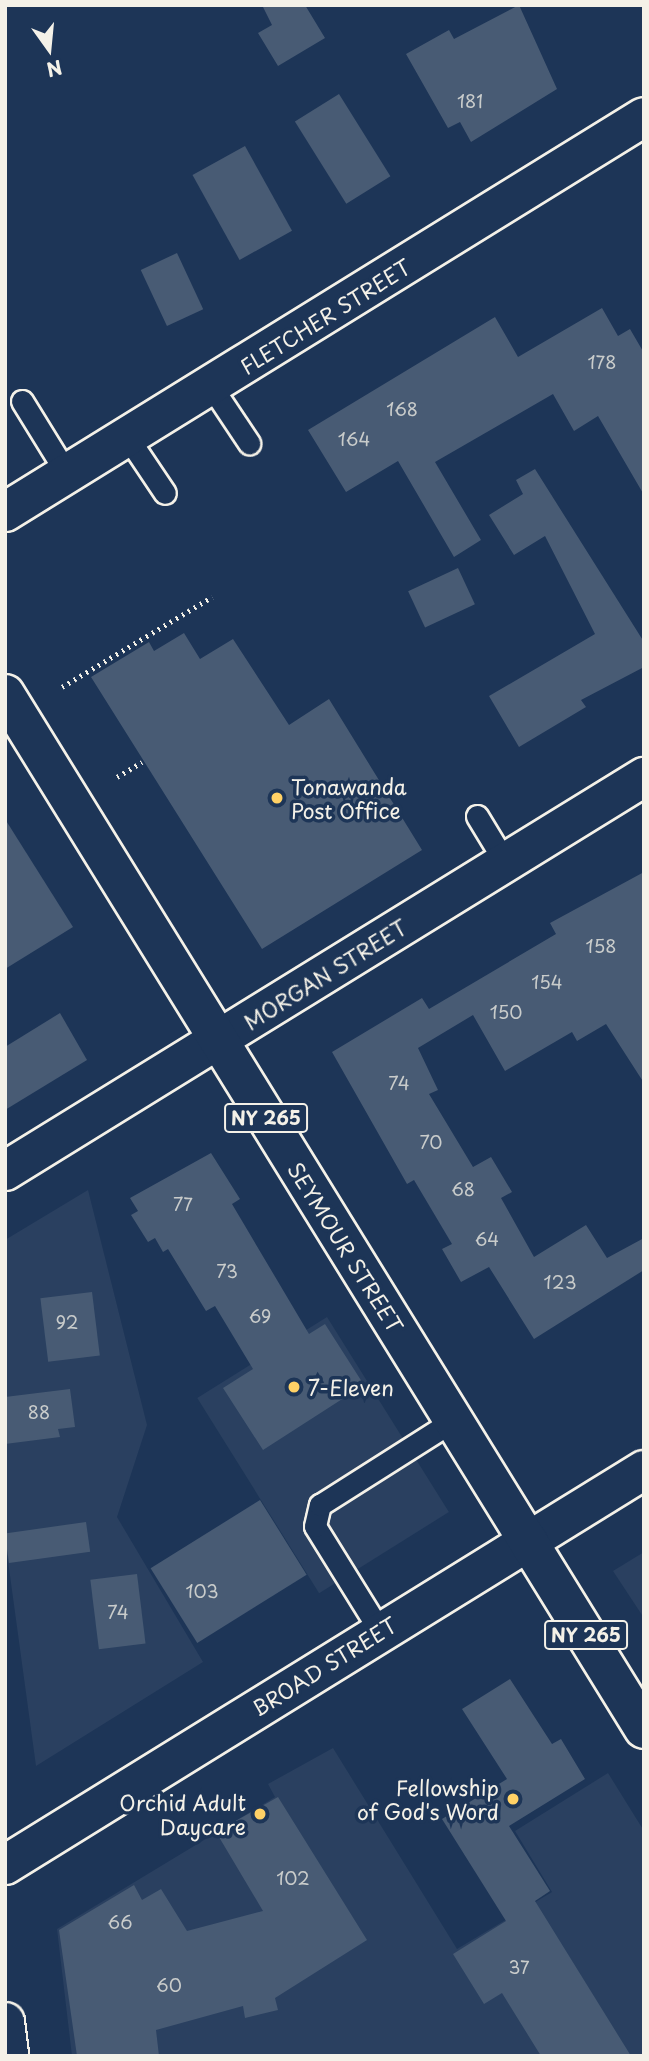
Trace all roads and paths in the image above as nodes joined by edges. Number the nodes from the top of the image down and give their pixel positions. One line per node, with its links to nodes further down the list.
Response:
1 (644, 117): 2 (street, FLETCHER STREET)
2 (211, 386): 4 (street, FLETCHER STREET); 5 (lane)
3 (22, 401): 6 (lane)
4 (128, 438): 6 (street, FLETCHER STREET); 7 (lane)
5 (249, 443)
6 (67, 474): 8 (street, FLETCHER STREET)
7 (165, 493)
8 (5, 512)
9 (212, 597): 10 (path)
10 (62, 687)
11 (5, 694): 17 (street, SEYMOUR STREET / NY 265)
12 (142, 762): 13 (path)
13 (117, 777)
14 (644, 777): 16 (street, MORGAN STREET)
15 (477, 816): 16 (lane)
16 (505, 862): 17 (street, MORGAN STREET)
17 (217, 1040): 18 (street, MORGAN STREET); 19 (street, SEYMOUR STREET / NY 265)
18 (5, 1171)
19 (454, 1420): 21 (street, SEYMOUR STREET / NY 265); 22 (lane)
20 (644, 1470): 21 (street, BROAD STREET)
21 (529, 1541): 22 (street, BROAD STREET); 23 (street, SEYMOUR STREET / NY 265)
22 (380, 1631): 24 (street, BROAD STREET)
23 (644, 1729)
24 (5, 1865)
25 (5, 2022): 26 (street)
26 (9, 2056)

